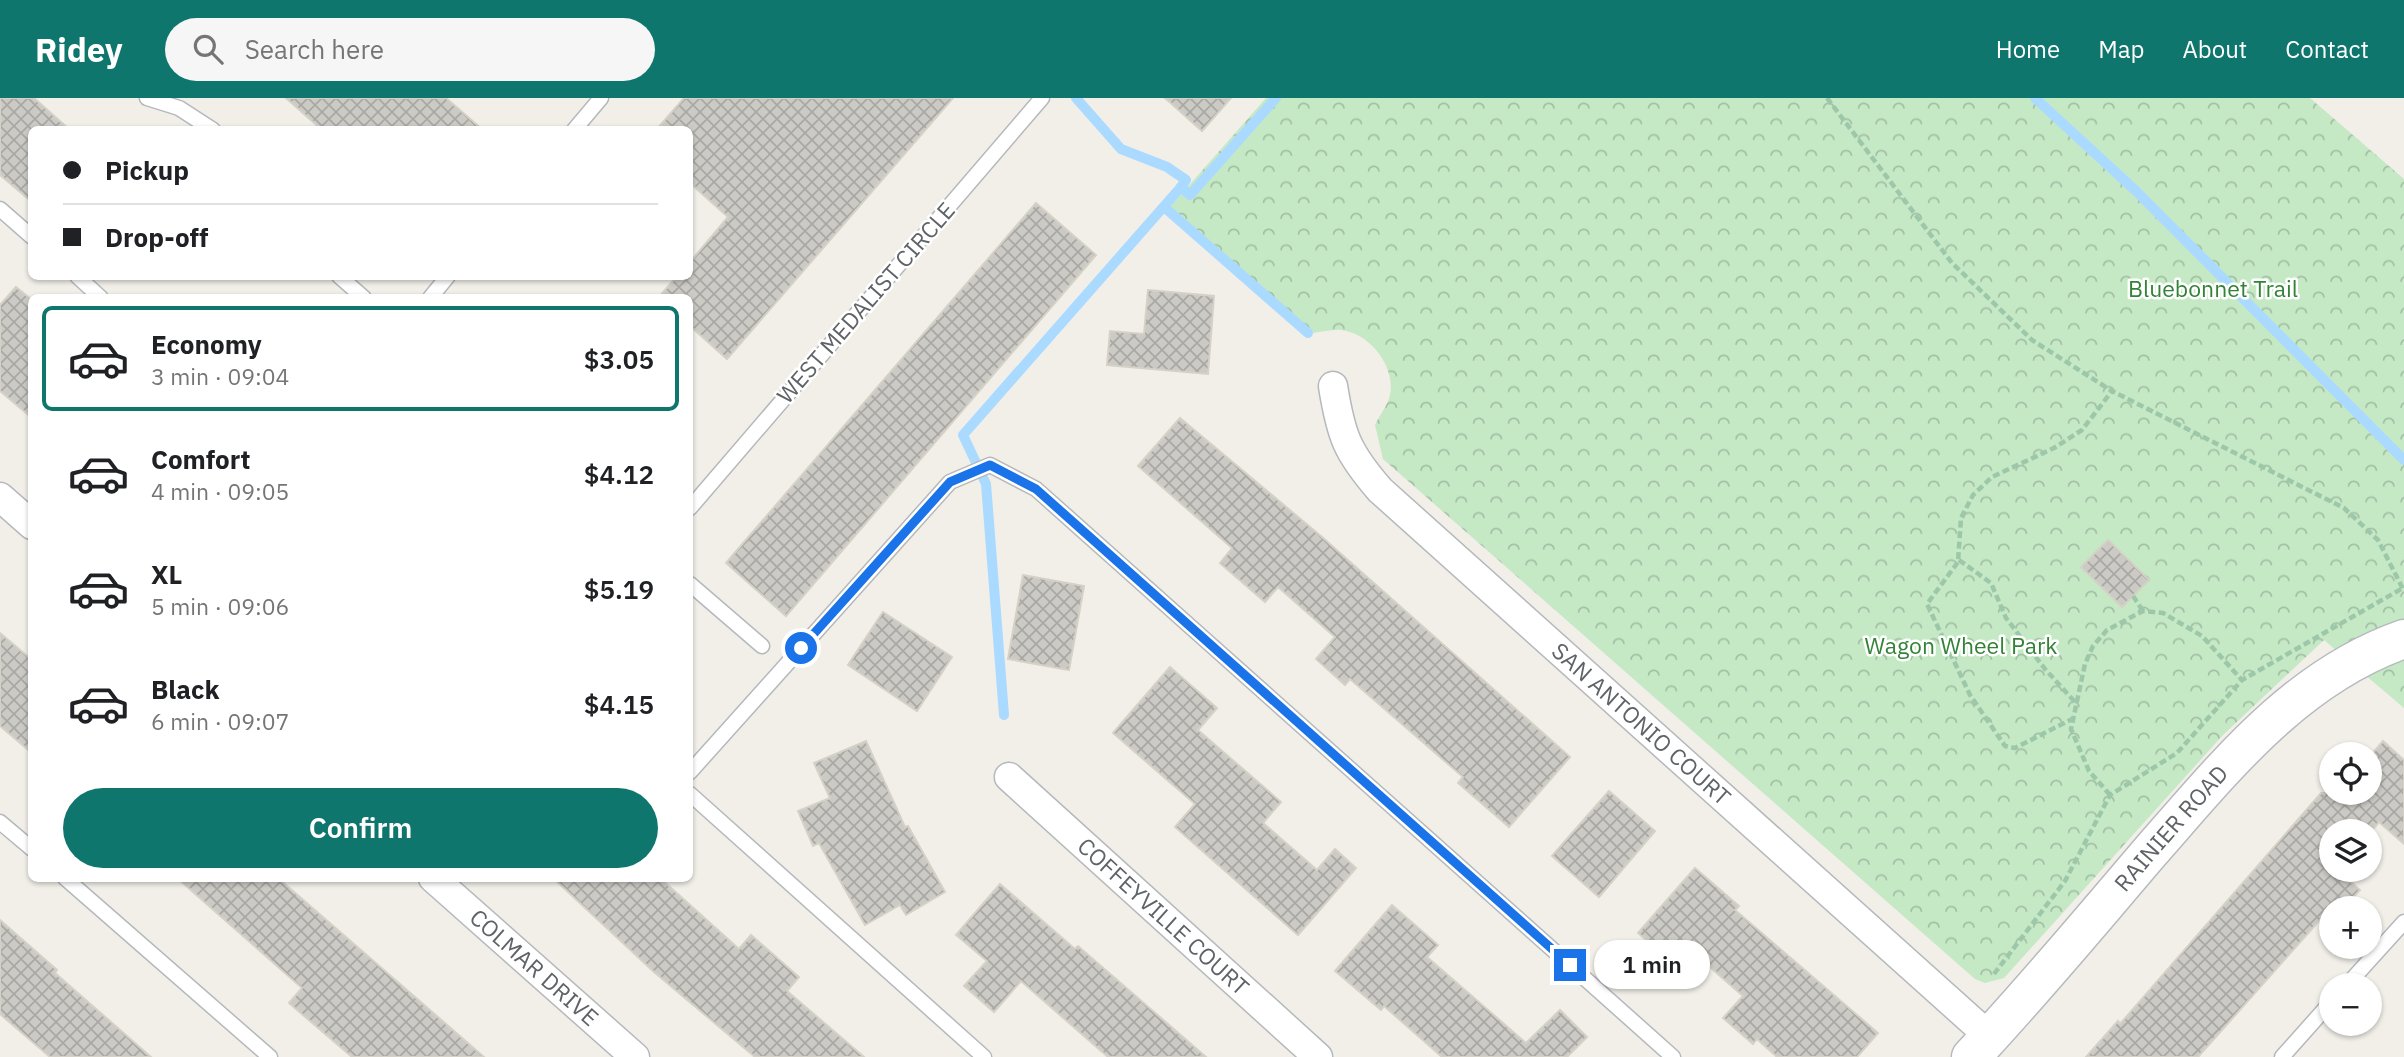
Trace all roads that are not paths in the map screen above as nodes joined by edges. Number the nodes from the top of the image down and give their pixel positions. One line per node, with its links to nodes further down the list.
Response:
1 (147, 98): 4 (lane)
2 (601, 98): 6 (lane)
3 (1042, 98): 17 (lane, WEST MEDALIST CIRCLE)
4 (184, 103): 5 (lane)
5 (209, 126)
6 (577, 126)
7 (0, 209): 8 (lane)
8 (28, 234)
9 (81, 280): 12 (lane)
10 (344, 280): 13 (lane)
11 (445, 280): 14 (lane)
12 (97, 294)
13 (359, 294)
14 (433, 294)
15 (1333, 386): 32 (street, SAN ANTONIO COURT)
16 (0, 497): 18 (street)
17 (693, 505)
18 (28, 522)
19 (693, 587): 21 (lane)
20 (2404, 639): 32 (street, RAINIER ROAD)
21 (762, 646)
22 (693, 769): 37 (lane)
23 (1009, 777): 36 (street, COFFEYVILLE COURT)
24 (693, 797): 35 (lane)
25 (0, 822): 26 (lane)
26 (28, 846)
27 (70, 882): 33 (lane)
28 (438, 882): 34 (street, COLMAR DRIVE)
29 (2404, 922): 30 (lane)
30 (2358, 973)
31 (2319, 1015): 38 (lane)
32 (1981, 1047)
33 (270, 1057)
34 (635, 1057)
35 (984, 1057)
36 (1318, 1057)
37 (1673, 1057)
38 (2282, 1057)

